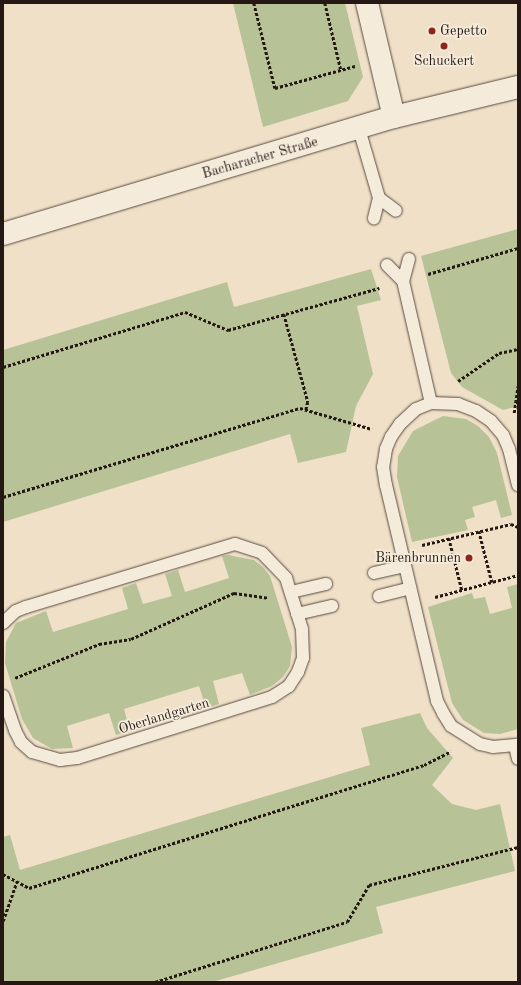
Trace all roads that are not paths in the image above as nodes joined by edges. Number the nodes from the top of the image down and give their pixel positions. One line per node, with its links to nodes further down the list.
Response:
1 (367, 3): 3 (street)
2 (518, 87): 3 (street, Bacharacher Straße)
3 (394, 117): 4 (street, Bacharacher Straße)
4 (359, 129): 5 (lane); 8 (street, Bacharacher Straße)
5 (379, 198): 6 (lane); 7 (lane)
6 (396, 211)
7 (374, 218)
8 (3, 234)
9 (409, 259): 11 (lane)
10 (387, 265): 11 (lane)
11 (403, 281): 12 (lane)
12 (431, 403): 13 (lane); 14 (lane)
13 (518, 485)
14 (405, 566): 15 (lane); 17 (lane)
15 (374, 573)
16 (326, 584): 18 (lane)
17 (410, 588): 19 (lane); 24 (lane)
18 (291, 592): 21 (lane, Oberlandgarten); 22 (lane, Oberlandgarten)
19 (379, 596)
20 (332, 606): 21 (lane)
21 (297, 614): 23 (lane, Oberlandgarten)
22 (3, 623)
23 (3, 696)
24 (517, 746): 25 (lane)
25 (518, 759)

